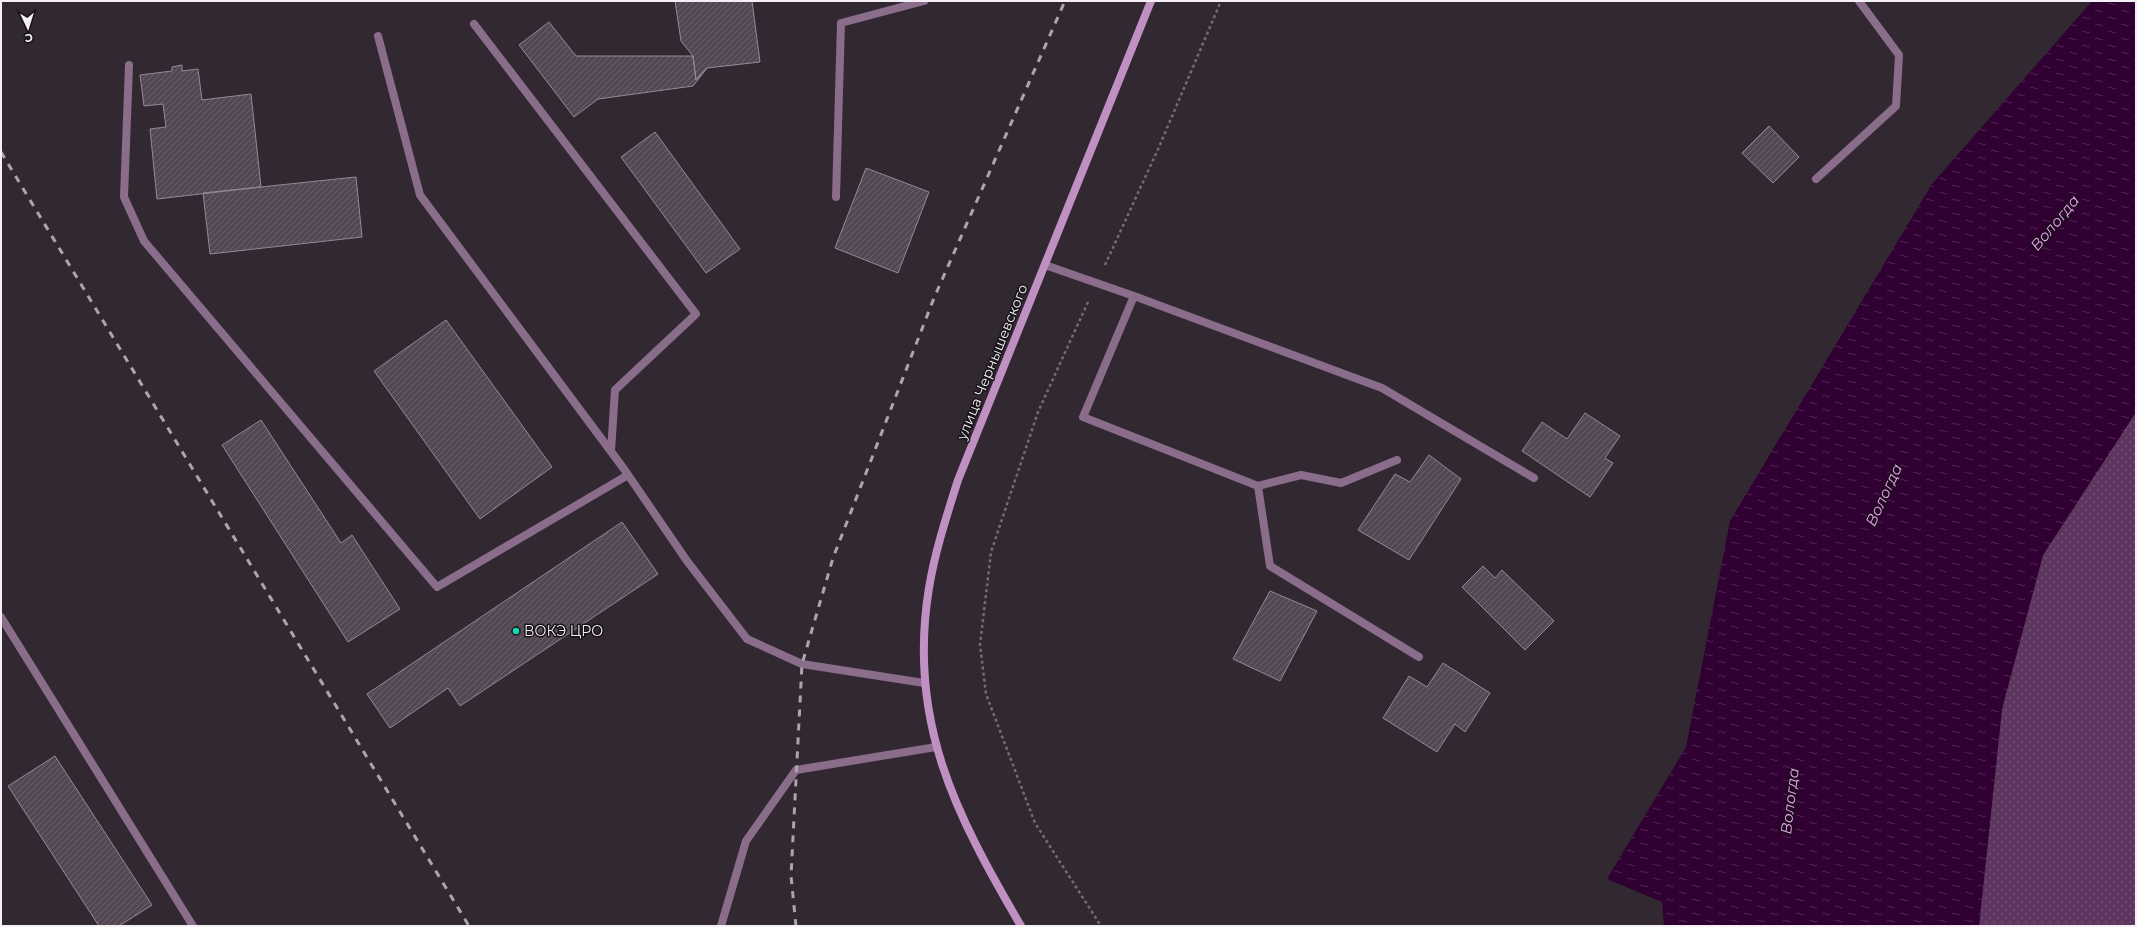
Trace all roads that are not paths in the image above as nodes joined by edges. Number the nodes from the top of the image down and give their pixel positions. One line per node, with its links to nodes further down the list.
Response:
1 (924, 1): 8 (lane)
2 (1152, 1): 9 (main road, улица Чернышевского)
3 (1859, 1): 7 (lane)
4 (474, 24): 11 (lane)
5 (378, 36): 11 (lane)
6 (129, 65): 13 (lane)
7 (1816, 179)
8 (836, 197)
9 (1045, 264): 10 (lane); 18 (main road, улица Чернышевского)
10 (1134, 296): 14 (lane); 15 (lane)
11 (611, 451): 13 (lane)
12 (1397, 460): 15 (lane)
13 (628, 475): 18 (lane)
14 (1534, 478)
15 (1258, 486): 17 (lane)
16 (1, 617): 20 (lane)
17 (1419, 657)
18 (924, 683): 19 (main road, улица Чернышевского)
19 (936, 747): 21 (lane); 22 (main road, улица Чернышевского)
20 (193, 926)
21 (720, 926)
22 (1021, 926)

